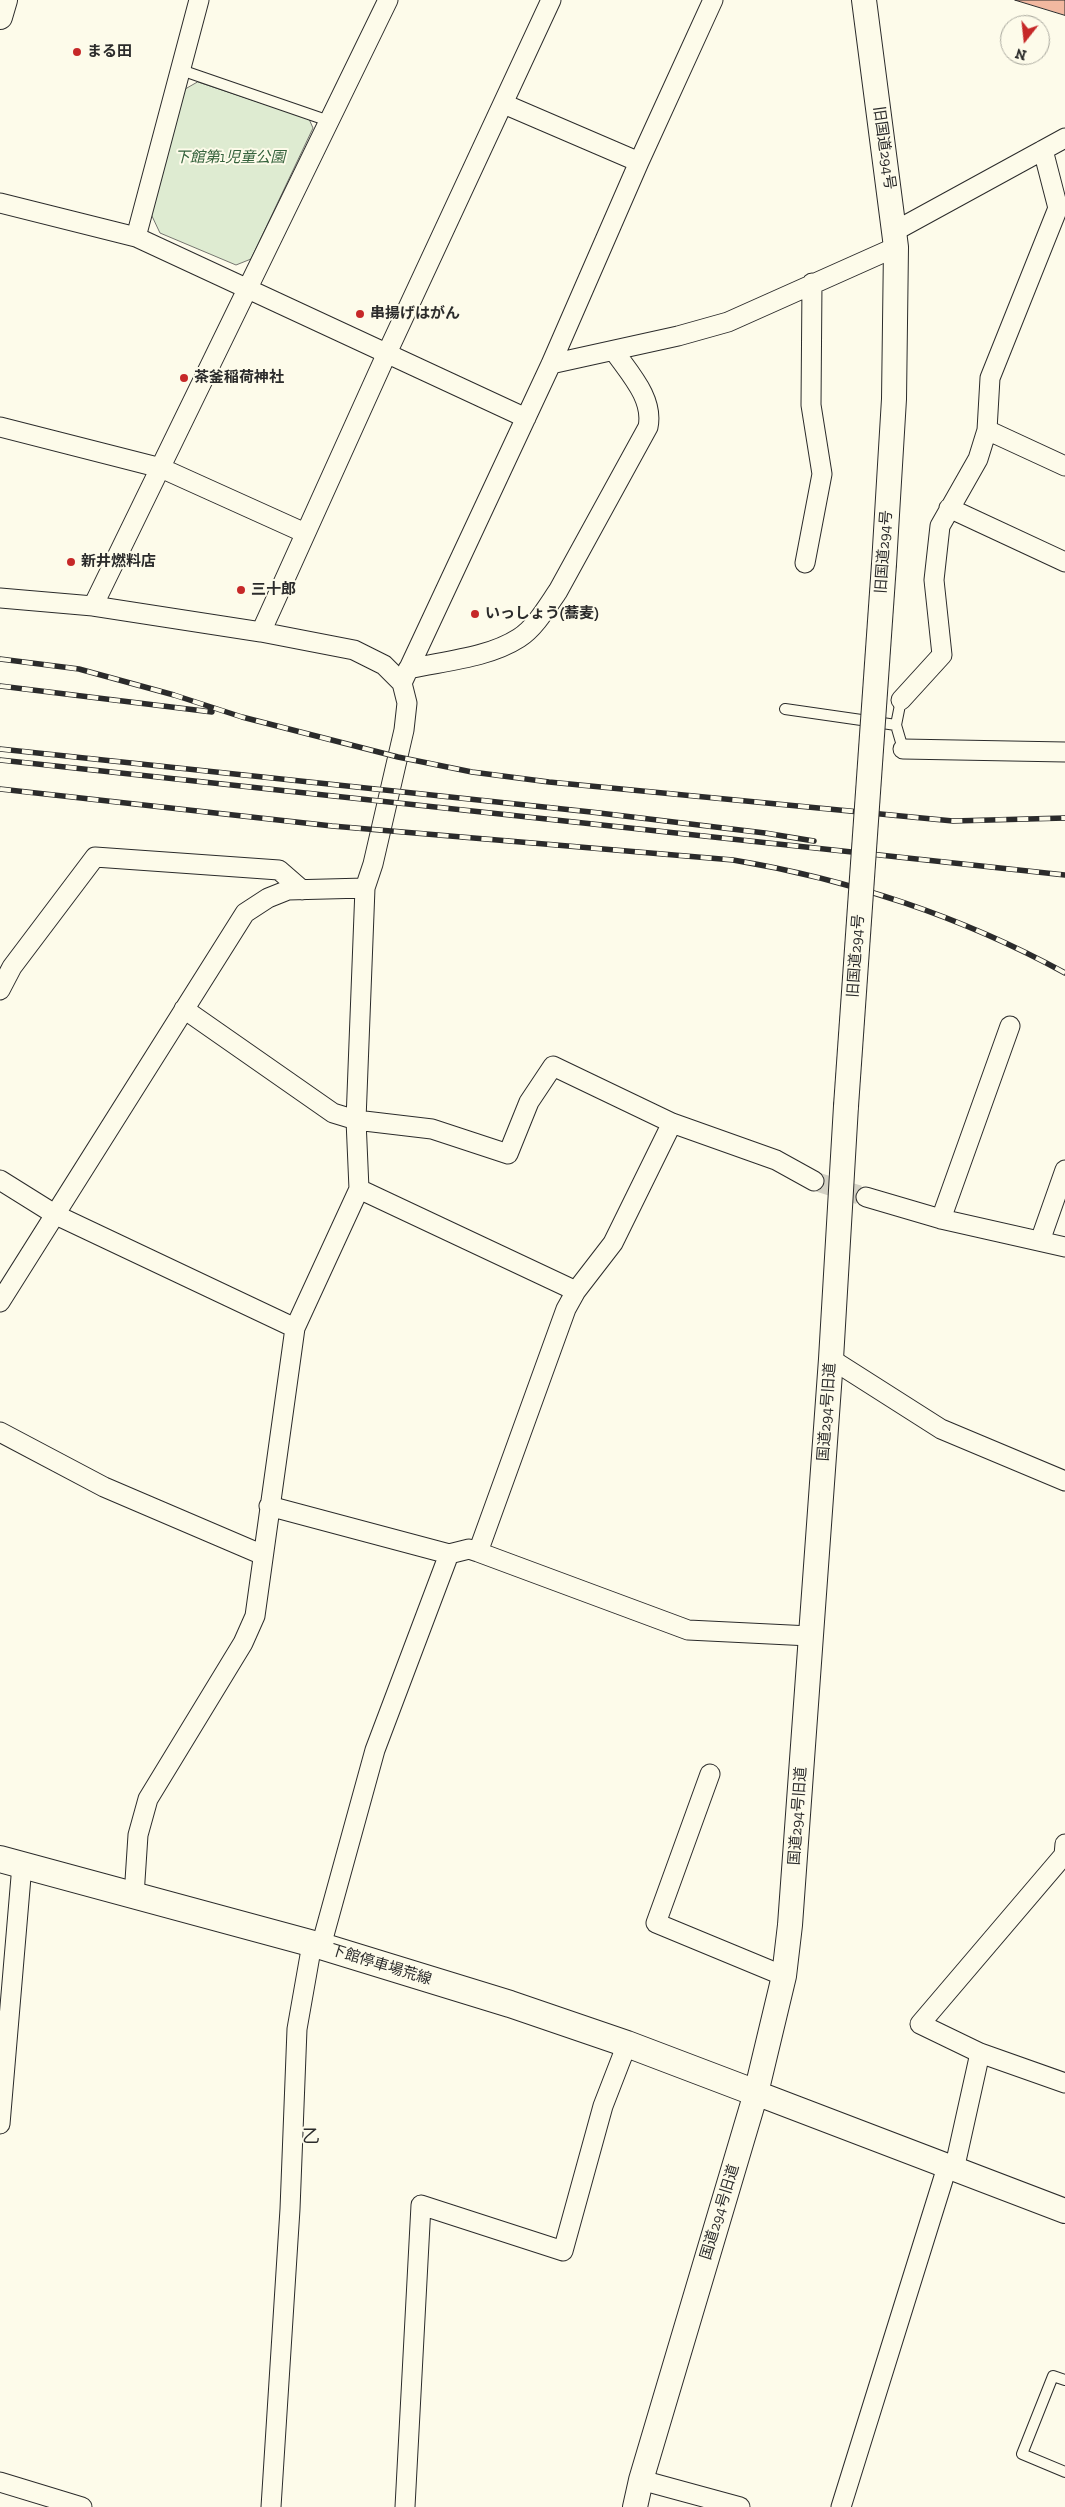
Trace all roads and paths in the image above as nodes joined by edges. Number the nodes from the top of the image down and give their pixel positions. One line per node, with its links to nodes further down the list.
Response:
1 (4, 0): 7 (street)
2 (199, 0): 8 (street)
3 (388, 0): 10 (street)
4 (551, 0): 9 (street)
5 (713, 0): 13 (street)
6 (864, 0): 17 (street, 旧国道294号)
7 (0, 17)
8 (180, 70): 10 (lane); 16 (street)
9 (504, 104): 13 (street); 21 (street)
10 (329, 121): 19 (street)
11 (1065, 138): 12 (street)
12 (1043, 150): 15 (street); 17 (street)
13 (639, 162): 22 (street)
14 (0, 203): 16 (street)
15 (1060, 217): 25 (street)
16 (136, 237): 19 (street)
17 (896, 239): 18 (street); 46 (street, 旧国道294号, bridge)
18 (812, 283): 20 (street); 31 (street)
19 (248, 287): 21 (street); 27 (street)
20 (614, 351): 22 (street); 35 (street)
21 (387, 353): 23 (street); 29 (street)
22 (551, 364): 23 (street)
23 (526, 418): 35 (street)
24 (0, 427): 27 (street)
25 (987, 430): 26 (street); 28 (street)
26 (1065, 466)
27 (161, 468): 29 (street); 33 (street)
28 (949, 508): 30 (street); 36 (street)
29 (305, 533): 34 (street)
30 (1065, 562)
31 (804, 563)
32 (0, 598): 33 (street)
33 (93, 606): 34 (street)
34 (262, 632): 35 (street)
35 (405, 676): 41 (street)
36 (900, 700): 38 (lane)
37 (785, 709): 38 (lane)
38 (896, 725): 39 (lane)
39 (903, 749): 40 (street)
40 (1065, 752)
41 (365, 888): 42 (street); 47 (street)
42 (302, 890): 43 (street); 44 (street)
43 (0, 990)
44 (184, 1009): 47 (street); 54 (street)
45 (1010, 1026): 55 (street)
46 (846, 1106): 61 (street, 国道294号旧道)
47 (356, 1120): 48 (street); 52 (street)
48 (672, 1123): 51 (street); 58 (street)
49 (1065, 1170): 56 (street)
50 (0, 1180): 54 (street)
51 (814, 1180)
52 (358, 1189): 58 (street); 60 (street)
53 (866, 1197): 55 (street)
54 (56, 1215): 59 (street); 60 (street)
55 (940, 1219): 56 (street)
56 (1040, 1241): 57 (street)
57 (1065, 1247)
58 (576, 1291): 65 (street)
59 (0, 1302)
60 (295, 1328): 64 (street)
61 (831, 1359): 63 (street); 68 (street, 国道294号旧道)
62 (0, 1432): 67 (street)
63 (1065, 1481)
64 (269, 1506): 66 (street); 67 (street)
65 (478, 1552): 66 (street); 68 (street)
66 (449, 1554): 73 (street)
67 (263, 1555): 72 (street)
68 (810, 1636): 74 (street, 国道294号旧道)
69 (710, 1774): 74 (street)
70 (1063, 1857): 76 (street)
71 (11, 1862): 72 (main road, 下館停車場荒線); 79 (street)
72 (134, 1896): 73 (main road, 下館停車場荒線)
73 (317, 1945): 75 (main road, 下館停車場荒線); 87 (street)
74 (784, 1976): 78 (street, 国道294号旧道)
75 (627, 2044): 78 (main road, 下館停車場荒線); 88 (street)
76 (980, 2053): 77 (street); 80 (street)
77 (1065, 2084)
78 (756, 2092): 80 (street); 84 (street, 国道294号旧道)
79 (0, 2124)
80 (951, 2169): 81 (street); 91 (street)
81 (1065, 2211)
82 (1065, 2380): 83 (lane)
83 (1065, 2472)
84 (641, 2480): 89 (street, 国道294号旧道); 90 (street)
85 (0, 2482): 86 (street)
86 (82, 2507)
87 (271, 2507)
88 (405, 2507)
89 (635, 2507)
90 (740, 2507)
91 (842, 2507)

